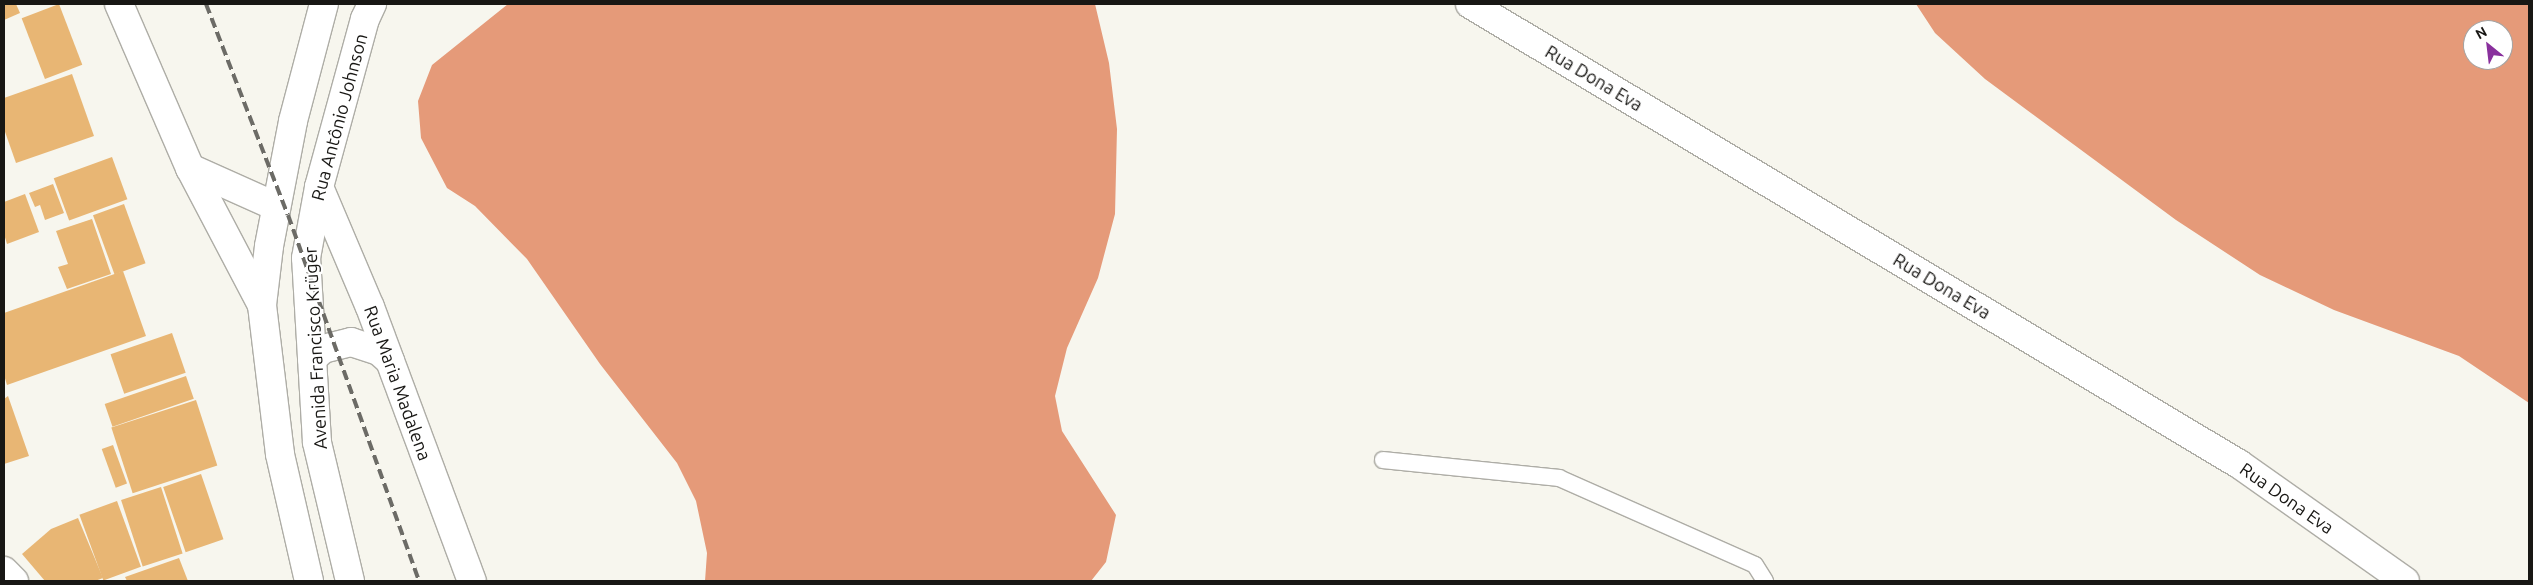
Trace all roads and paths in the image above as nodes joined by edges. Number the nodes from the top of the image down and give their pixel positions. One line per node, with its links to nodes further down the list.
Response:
1 (119, 4): 5 (street)
2 (324, 4): 7 (street)
3 (372, 4): 6 (street, Rua Antônio Johnson)
4 (1470, 4): 19 (street, Rua Dona Eva)
5 (190, 168): 7 (street); 9 (street)
6 (319, 187): 8 (street, Rua Antônio Johnson); 11 (street, Rua Maria Madalena)
7 (275, 206): 9 (street)
8 (310, 231): 10 (street, Avenida Francisco Krüger)
9 (262, 305): 15 (street)
10 (312, 359): 11 (street); 16 (street, Avenida Francisco Krüger)
11 (390, 361): 17 (street, Rua Maria Madalena)
12 (1383, 460): 18 (lane)
13 (4, 571): 14 (street)
14 (14, 581)
15 (309, 581)
16 (350, 581)
17 (472, 581)
18 (1764, 581)
19 (2405, 581)

